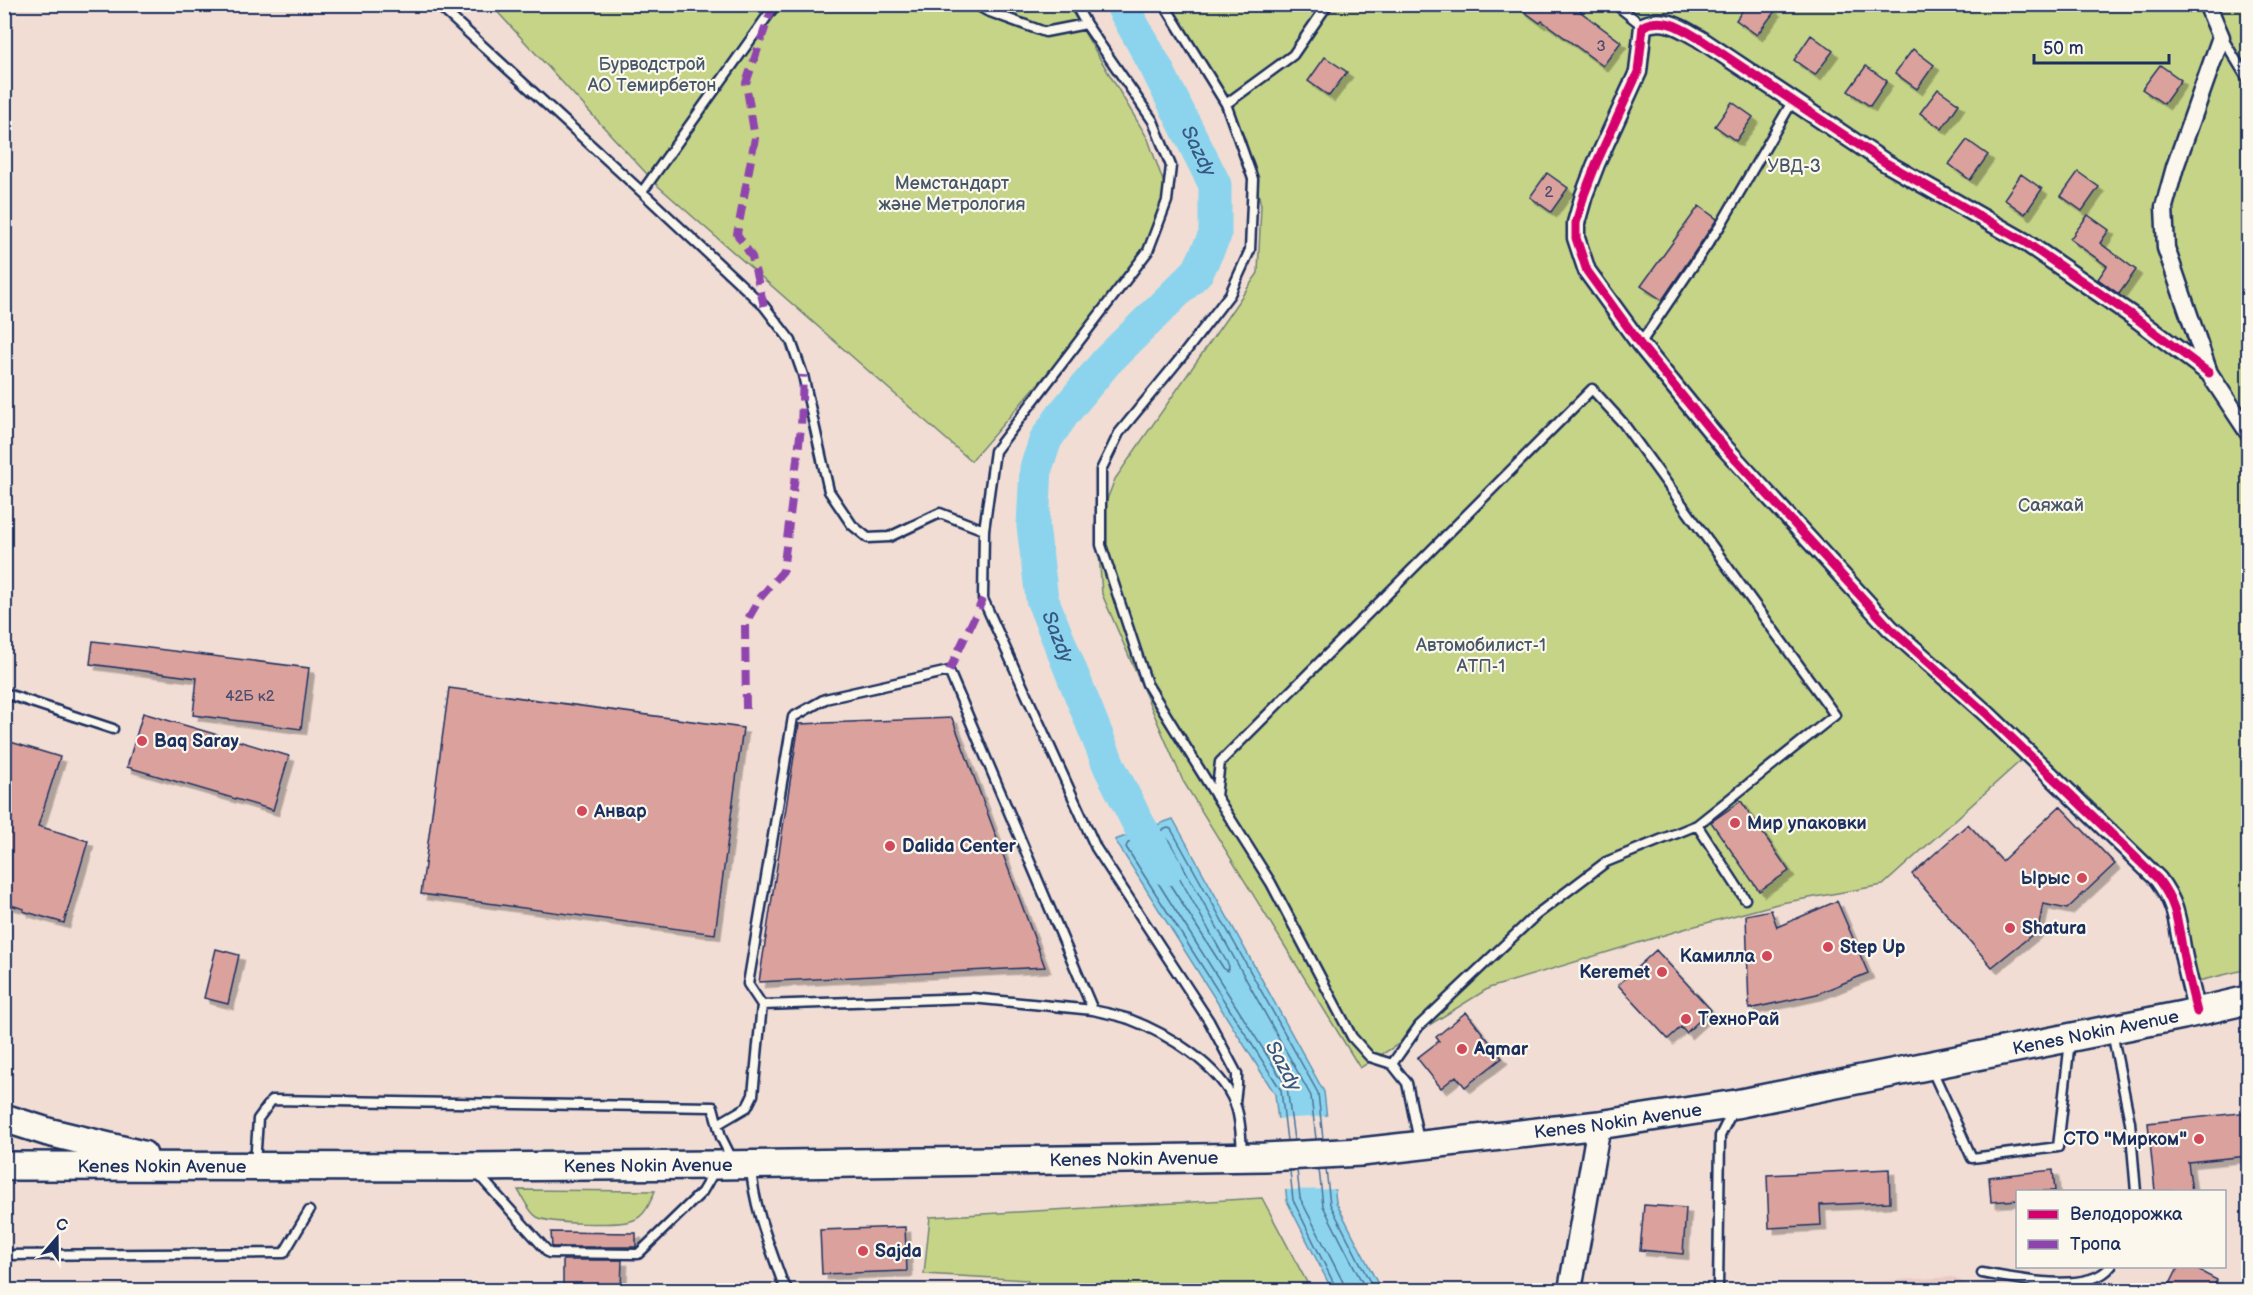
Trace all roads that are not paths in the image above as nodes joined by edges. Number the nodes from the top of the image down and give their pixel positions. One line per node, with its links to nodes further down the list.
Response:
1 (437, 4): 15 (lane)
2 (776, 4): 15 (lane)
3 (975, 4): 9 (lane)
4 (1075, 4): 9 (lane)
5 (1164, 4): 14 (lane)
6 (1328, 4): 14 (lane)
7 (1615, 4): 10 (lane)
8 (2207, 4): 11 (street)
9 (1086, 24): 19 (lane)
10 (1643, 26): 13 (street); 16 (street)
11 (2221, 37): 12 (lane); 17 (street)
12 (2248, 80)
13 (1792, 102): 16 (lane); 17 (street)
14 (1226, 104): 22 (lane)
15 (642, 192): 19 (lane)
16 (1640, 344): 28 (street)
17 (2209, 373): 18 (street)
18 (2248, 432)
19 (984, 530): 33 (lane)
20 (4, 693): 21 (lane)
21 (113, 729)
22 (1216, 796): 23 (lane); 31 (lane)
23 (1697, 825): 24 (lane); 31 (lane)
24 (1745, 899)
25 (2248, 1000): 28 (highway, Kenes Nokin Avenue)
26 (762, 1005): 27 (lane); 27 (lane); 36 (lane)
27 (1093, 1010): 33 (lane)
28 (2190, 1013): 29 (highway, Kenes Nokin Avenue)
29 (2111, 1029): 30 (highway, Kenes Nokin Avenue); 45 (lane)
30 (2070, 1037): 32 (highway, Kenes Nokin Avenue); 32 (lane)
31 (1392, 1064): 38 (lane)
32 (1930, 1065): 34 (highway, Kenes Nokin Avenue)
33 (1235, 1102): 39 (lane)
34 (1736, 1104): 37 (highway, Kenes Nokin Avenue); 52 (lane)
35 (4, 1118): 42 (highway)
36 (718, 1125): 40 (lane); 43 (lane)
37 (1599, 1125): 38 (highway, Kenes Nokin Avenue); 51 (main road)
38 (1420, 1147): 39 (highway, Kenes Nokin Avenue)
39 (1253, 1157): 40 (highway, Kenes Nokin Avenue)
40 (735, 1165): 44 (highway, Kenes Nokin Avenue); 44 (lane); 50 (lane)
41 (4, 1166): 42 (highway, Kenes Nokin Avenue)
42 (197, 1167): 43 (highway, Kenes Nokin Avenue)
43 (255, 1167): 44 (highway, Kenes Nokin Avenue)
44 (467, 1167)
45 (2136, 1190)
46 (309, 1211): 47 (lane)
47 (4, 1255)
48 (2110, 1268): 49 (lane)
49 (1982, 1273)
50 (788, 1290)
51 (1569, 1290)
52 (1718, 1290)

